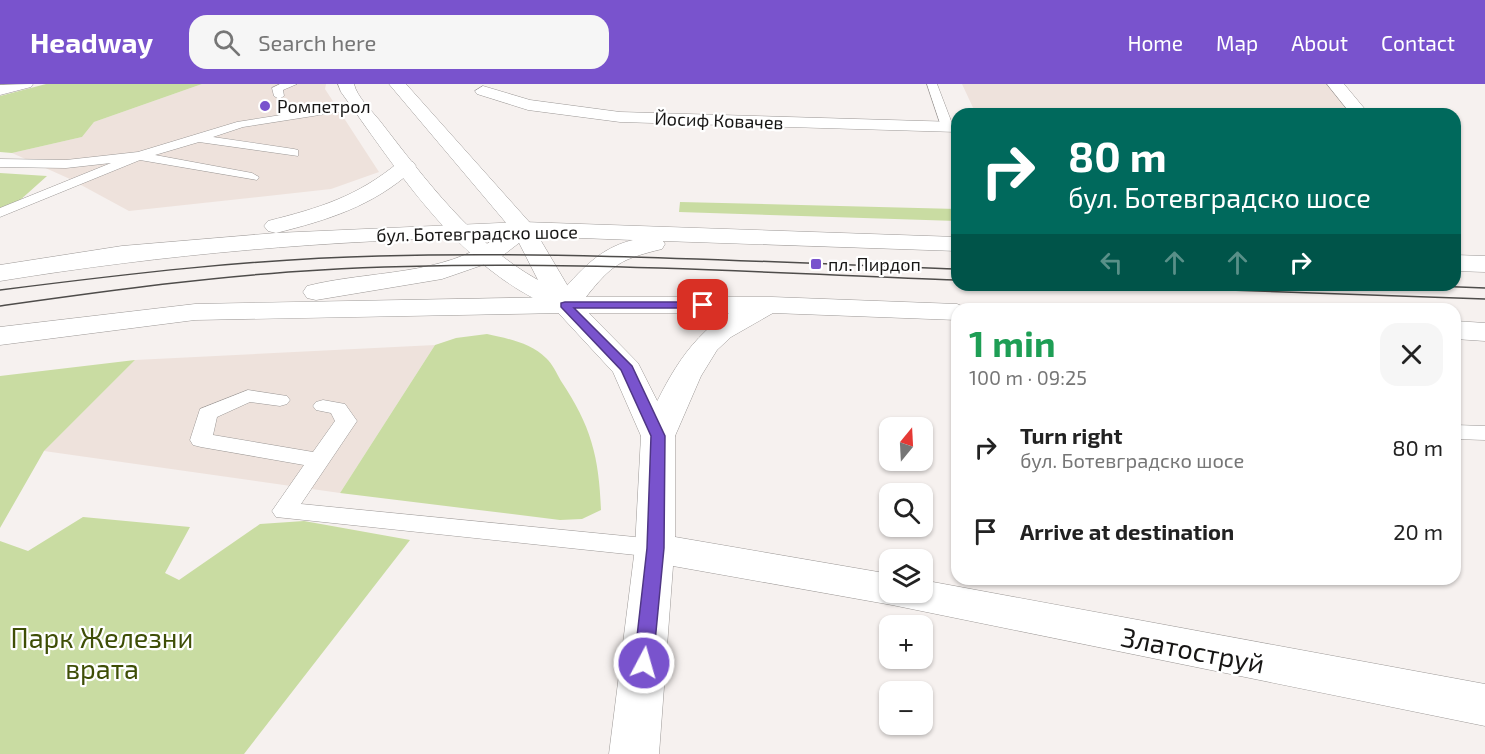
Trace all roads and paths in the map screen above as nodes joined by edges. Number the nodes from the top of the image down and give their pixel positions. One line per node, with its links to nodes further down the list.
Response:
1 (25, 84): 7 (street)
2 (292, 84): 9 (lane)
3 (346, 84): 10 (street)
4 (397, 84): 21 (street)
5 (932, 84): 12 (lane)
6 (1335, 84): 11 (street)
7 (0, 90)
8 (483, 91): 13 (street, Йосиф Ковачев)
9 (279, 96)
10 (360, 106): 14 (lane); 18 (street)
11 (1355, 108)
12 (951, 124)
13 (951, 126)
14 (198, 138): 15 (lane); 16 (lane)
15 (294, 153)
16 (139, 156): 17 (lane); 19 (lane); 20 (lane)
17 (0, 162)
18 (406, 166): 22 (street); 25 (street)
19 (252, 177)
20 (0, 213)
21 (522, 229): 22 (street, бул. Ботевградско шосе); 23 (street, бул. Ботевградско шосе); 26 (street); 30 (street)
22 (460, 230): 25 (street, бул. Ботевградско шосе); 26 (street)
23 (748, 237): 24 (street, бул. Ботевградско шосе); 30 (street)
24 (951, 244)
25 (138, 252): 29 (street, бул. Ботевградско шосе)
26 (488, 255): 30 (street); 32 (street)
27 (1461, 263): 28 (street)
28 (1485, 264)
29 (0, 273)
30 (565, 305): 31 (street); 32 (street); 41 (street)
31 (772, 305): 33 (street); 41 (street)
32 (195, 312): 36 (street)
33 (951, 312)
34 (1461, 330): 35 (street)
35 (1485, 332)
36 (0, 336)
37 (280, 400): 42 (lane)
38 (323, 406): 42 (lane)
39 (1461, 432): 40 (lane)
40 (1485, 433)
41 (658, 436): 43 (street)
42 (319, 460): 43 (lane)
43 (655, 548): 44 (street); 47 (street)
44 (879, 588)
45 (933, 598): 46 (street, Златоструй)
46 (1485, 705)
47 (634, 754)

